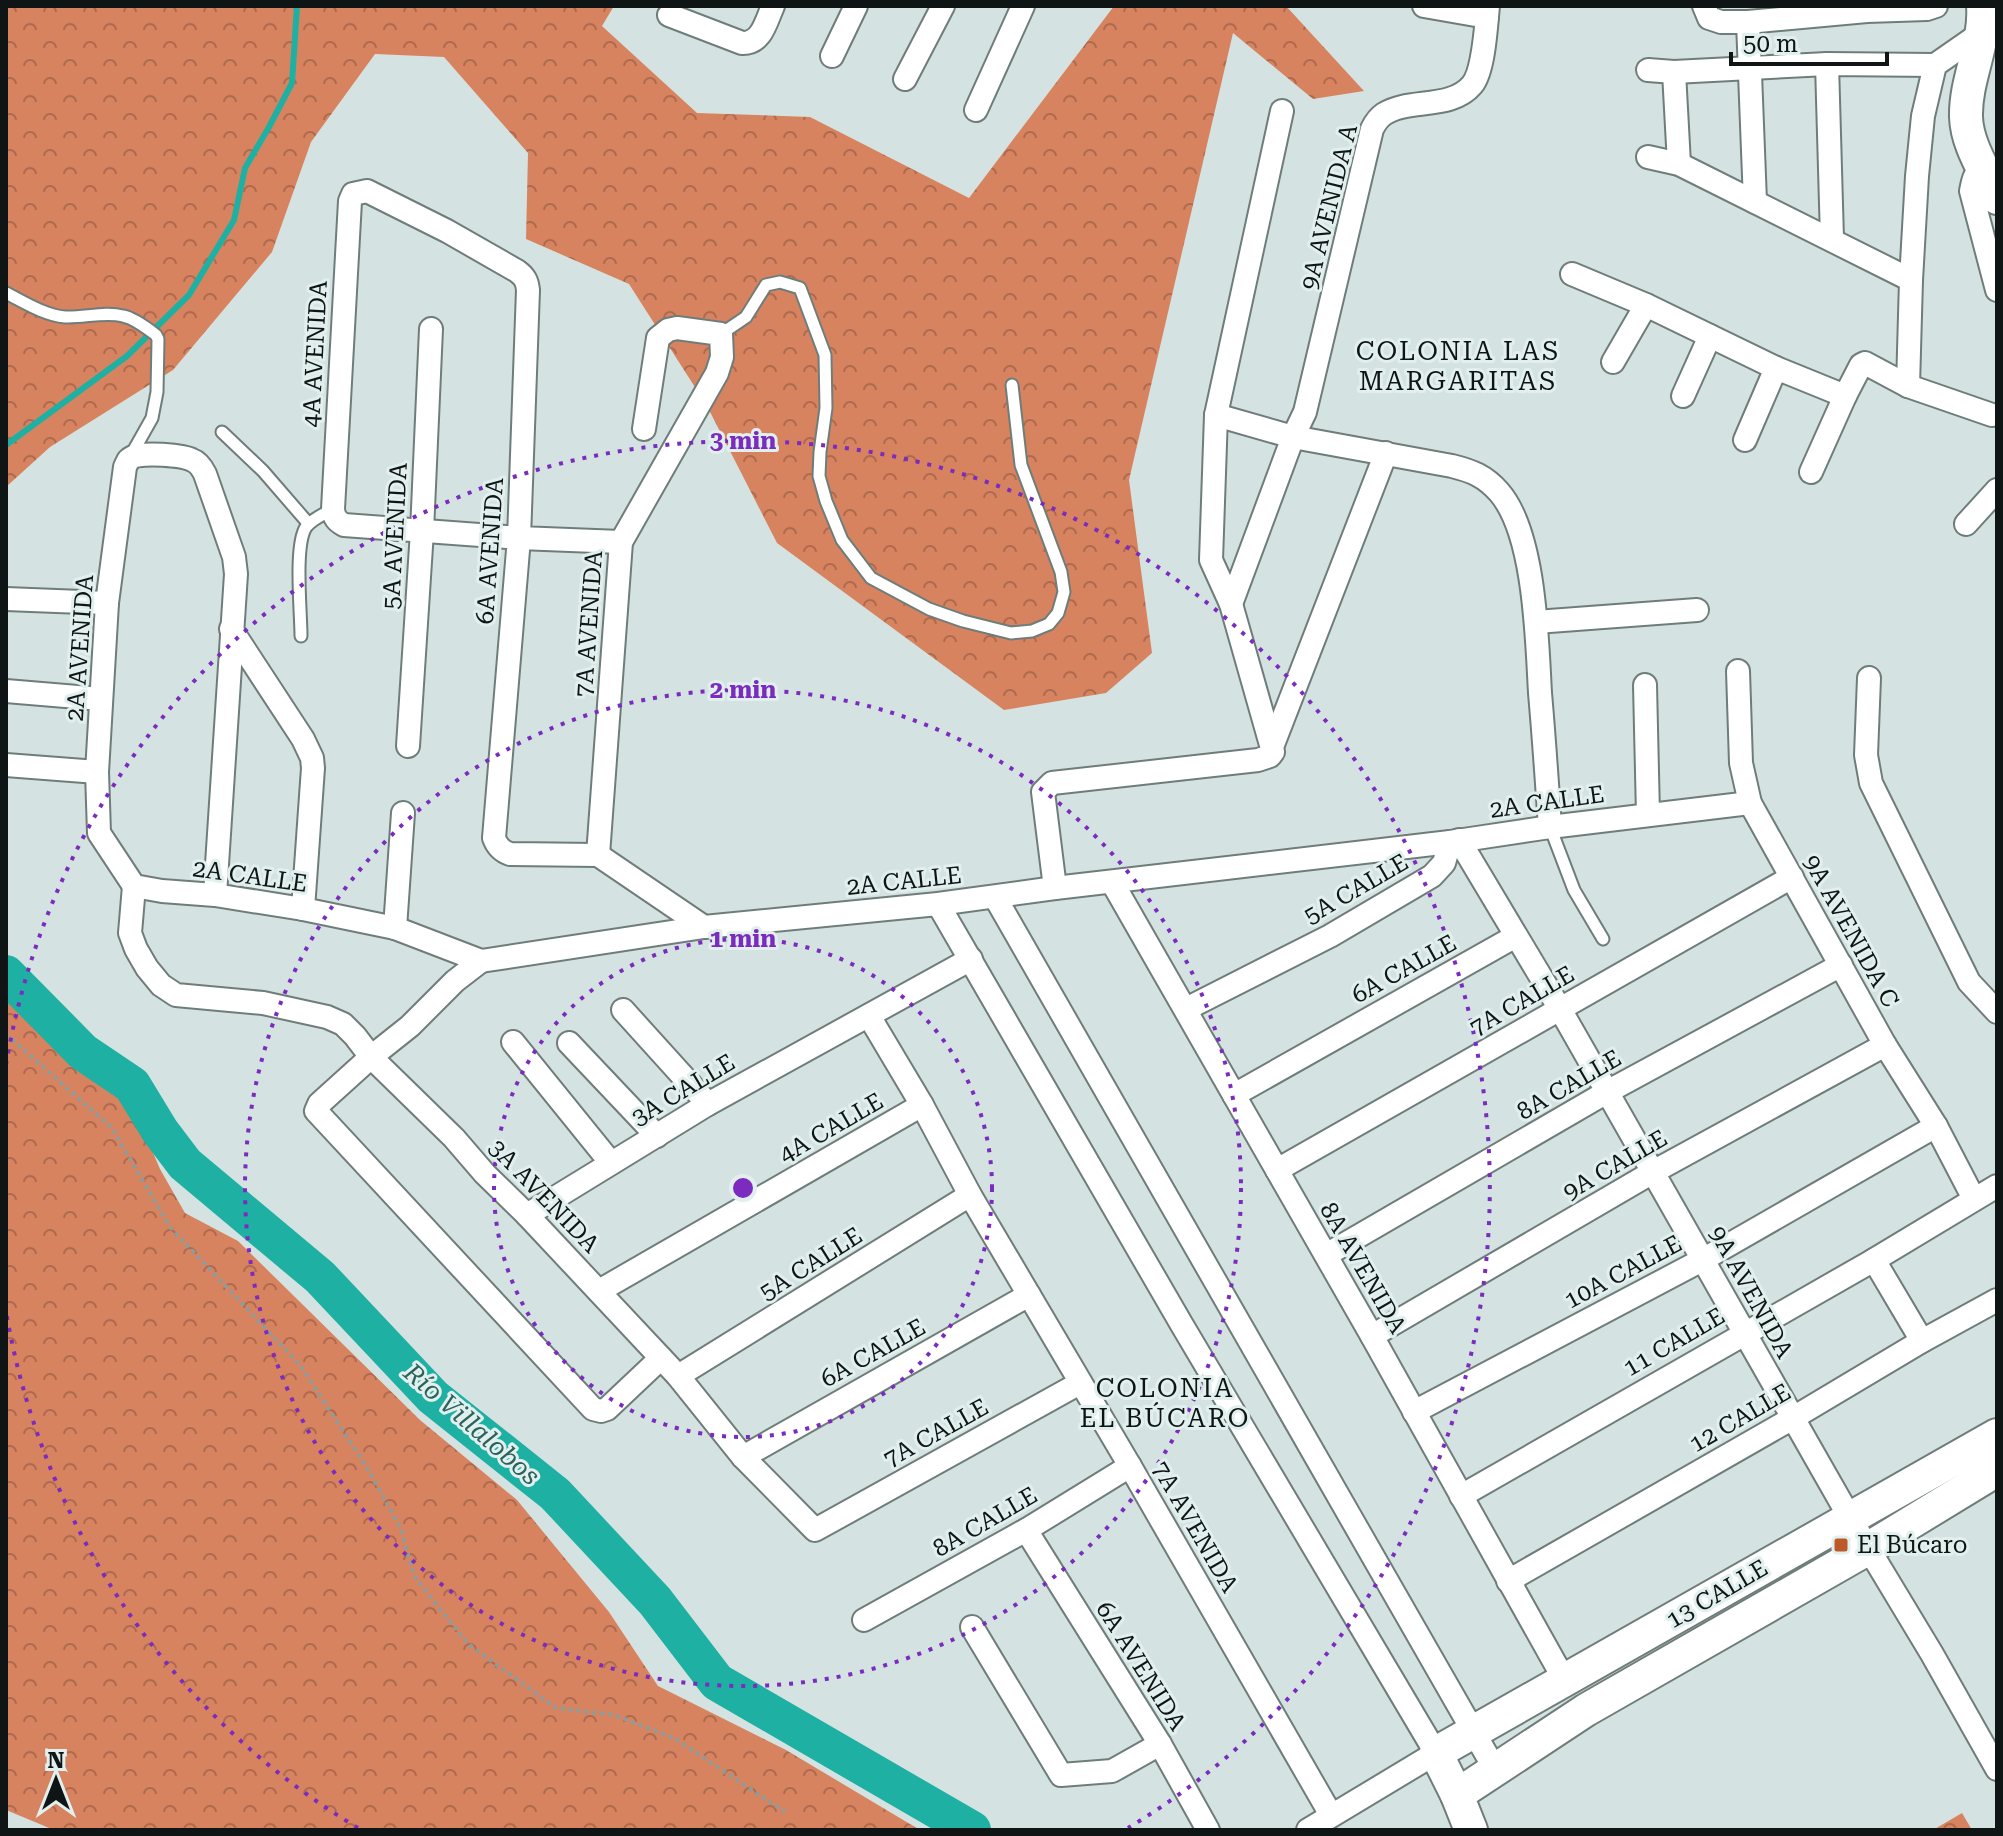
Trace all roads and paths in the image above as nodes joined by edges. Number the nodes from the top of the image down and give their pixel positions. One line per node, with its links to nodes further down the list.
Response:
1 (773, 6): 9 (street)
2 (856, 6): 12 (street)
3 (943, 6): 18 (street)
4 (1023, 6): 19 (street)
5 (1424, 6): 8 (street)
6 (1704, 6): 11 (street)
7 (1936, 6): 11 (street)
8 (1487, 12): 46 (street, 9A AVENIDA A)
9 (669, 15)
10 (1986, 16): 14 (street); 23 (main road)
11 (1748, 22): 15 (street)
12 (832, 56)
13 (1827, 64): 14 (street); 15 (street); 26 (street)
14 (1935, 65): 29 (street)
15 (1749, 67): 17 (street); 25 (street)
16 (1648, 70): 17 (street)
17 (1674, 72): 22 (street)
18 (905, 79)
19 (976, 110)
20 (1282, 111): 42 (street)
21 (1648, 157): 22 (street)
22 (1679, 164): 25 (street)
23 (1983, 168): 24 (main road); 30 (street)
24 (1997, 198)
25 (1755, 202): 26 (street)
26 (1832, 239): 29 (street)
27 (517, 271): 52 (street, 4A AVENIDA); 56 (street, 6A AVENIDA)
28 (1572, 274): 32 (street)
29 (1911, 280): 39 (street)
30 (1997, 290)
31 (6, 293): 49 (lane)
32 (1646, 305): 35 (street); 36 (street)
33 (431, 329): 55 (street, 5A AVENIDA)
34 (721, 334): 38 (lane); 44 (street); 57 (street, 7A AVENIDA)
35 (1710, 336): 37 (street); 40 (street)
36 (1613, 362)
37 (1776, 368): 41 (street); 47 (street)
38 (1012, 385)
39 (1908, 386): 41 (street); 43 (street)
40 (1683, 396)
41 (1845, 396): 50 (street)
42 (1216, 415): 46 (street); 60 (street)
43 (1992, 415)
44 (644, 429)
45 (222, 432): 53 (lane)
46 (1293, 437): 48 (street); 60 (street, 9A AVENIDA A)
47 (1745, 440)
48 (1386, 453): 62 (street); 71 (street)
49 (126, 464): 59 (street, 2A AVENIDA); 63 (street)
50 (1811, 472)
51 (1997, 490): 54 (street)
52 (333, 509): 53 (lane); 55 (street)
53 (308, 523): 64 (lane)
54 (1966, 524)
55 (422, 531): 56 (street); 70 (street, 5A AVENIDA)
56 (519, 538): 57 (street); 79 (street, 6A AVENIDA)
57 (621, 542): 79 (street, 7A AVENIDA)
58 (6, 599): 59 (street)
59 (107, 603): 69 (street, 2A AVENIDA)
60 (1231, 604): 71 (street)
61 (1697, 610): 62 (street)
62 (1536, 622): 77 (street)
63 (231, 629): 84 (street); 87 (street)
64 (301, 636)
65 (1738, 671): 74 (street, 9A AVENIDA C)
66 (1869, 678): 95 (street)
67 (1645, 685): 76 (street)
68 (6, 691): 69 (street)
69 (101, 699): 73 (street, 2A AVENIDA)
70 (408, 746)
71 (1272, 747): 83 (street)
72 (6, 765): 73 (street)
73 (97, 772): 82 (street, 2A AVENIDA)
74 (1750, 803): 76 (street, 2A CALLE); 80 (street, 9A AVENIDA C)
75 (403, 813): 89 (street)
76 (1648, 815): 77 (street, 2A CALLE)
77 (1550, 827): 78 (street, 2A CALLE); 91 (lane)
78 (1455, 841): 81 (street, 2A CALLE); 90 (street, 9A AVENIDA); 96 (street, 5A CALLE)
79 (598, 855): 88 (street)
80 (1792, 877): 94 (street, 9A AVENIDA C); 97 (street, 7A CALLE)
81 (1112, 882): 83 (street, 2A CALLE); 96 (street, 8A AVENIDA)
82 (134, 886): 84 (street, 2A CALLE); 105 (street, 3A AVENIDA)
83 (1055, 888): 85 (street, 2A CALLE)
84 (215, 895): 87 (street, 2A CALLE)
85 (995, 897): 86 (street, 2A CALLE); 146 (street)
86 (938, 904): 88 (street, 2A CALLE); 92 (street)
87 (303, 909): 89 (street, 2A CALLE)
88 (704, 927): 93 (street, 2A CALLE)
89 (395, 928): 93 (street, 2A CALLE)
90 (1516, 936): 97 (street, 9A AVENIDA); 107 (street, 6A CALLE)
91 (1603, 939)
92 (971, 959): 100 (street, 3A CALLE); 148 (street)
93 (481, 961): 105 (street)
94 (1841, 965): 104 (street, 9A AVENIDA C); 106 (street, 8A CALLE)
95 (1987, 986): 99 (street)
96 (1186, 1009): 107 (street, 8A AVENIDA)
97 (1560, 1009): 106 (street, 9A AVENIDA); 113 (street, 7A CALLE)
98 (623, 1010): 108 (street)
99 (1997, 1012)
100 (869, 1016): 108 (street, 3A CALLE); 109 (street, 7A AVENIDA)
101 (6, 1034): 152 (path)
102 (513, 1042): 112 (street)
103 (569, 1043): 111 (street)
104 (1885, 1045): 110 (street, 9A AVENIDA C); 114 (street, 9A CALLE)
105 (371, 1057): 118 (street, 3A AVENIDA); 128 (street)
106 (1607, 1092): 114 (street, 9A AVENIDA); 119 (street, 8A CALLE)
107 (1234, 1095): 113 (street, 8A AVENIDA)
108 (708, 1104): 111 (street, 3A CALLE)
109 (922, 1105): 116 (street, 7A AVENIDA); 122 (street, 4A CALLE)
110 (1936, 1126): 117 (street, 9A AVENIDA C); 120 (street, 10A CALLE)
111 (657, 1136): 112 (street, 3A CALLE)
112 (611, 1163): 118 (street, 3A CALLE)
113 (1277, 1170): 119 (street, 8A AVENIDA)
114 (1653, 1172): 120 (street, 9A AVENIDA); 126 (street, 9A CALLE)
115 (1997, 1186): 117 (street, 11 CALLE)
116 (970, 1195): 123 (street, 7A AVENIDA); 129 (street, 5A CALLE)
117 (1974, 1199): 121 (street, 11 CALLE)
118 (527, 1215): 122 (street, 3A AVENIDA)
119 (1326, 1255): 126 (street, 8A AVENIDA)
120 (1704, 1259): 125 (street, 9A AVENIDA); 131 (street, 10A CALLE)
121 (1874, 1260): 125 (street, 11 CALLE); 127 (street)
122 (599, 1291): 128 (street, 3A AVENIDA)
123 (1029, 1295): 130 (street, 7A AVENIDA); 134 (street, 6A CALLE)
124 (1997, 1300): 127 (street, 12 CALLE)
125 (1744, 1332): 132 (street, 9A AVENIDA); 137 (street, 11 CALLE)
126 (1372, 1336): 131 (street, 8A AVENIDA)
127 (1922, 1341): 132 (street, 12 CALLE)
128 (661, 1358): 129 (street, 3A AVENIDA)
129 (678, 1376): 134 (street, 3A AVENIDA)
130 (1080, 1383): 135 (street, 7A AVENIDA); 139 (street, 7A CALLE)
131 (1414, 1412): 137 (street, 8A AVENIDA)
132 (1793, 1418): 138 (street, 9A AVENIDA); 142 (street, 12 CALLE)
133 (1997, 1435): 138 (main road, 13 CALLE)
134 (743, 1457): 139 (street, 3A AVENIDA)
135 (1130, 1466): 140 (street, 8A CALLE); 153 (street, 7A AVENIDA)
136 (1997, 1470): 141 (main road, 13 CALLE)
137 (1461, 1496): 142 (street, 8A AVENIDA)
138 (1850, 1518): 141 (street, 9A AVENIDA); 145 (main road, 13 CALLE)
139 (818, 1528)
140 (1026, 1530): 143 (street, 8A CALLE); 147 (street, 6A AVENIDA)
141 (1869, 1548): 149 (street, 9A AVENIDA); 150 (main road, 13 CALLE)
142 (1508, 1581): 145 (street, 8A AVENIDA)
143 (864, 1620)
144 (972, 1627): 147 (street)
145 (1565, 1681): 146 (main road, 13 CALLE)
146 (1473, 1732): 148 (main road, 13 CALLE); 150 (street)
147 (1160, 1744): 154 (street, 6A AVENIDA)
148 (1436, 1753): 151 (main road); 153 (street)
149 (1997, 1769)
150 (1496, 1771): 151 (main road, 13 CALLE)
151 (1457, 1795): 156 (main road)
152 (785, 1812)
153 (1331, 1815): 155 (street)
154 (1208, 1830)
155 (1308, 1830)
156 (1471, 1830)

